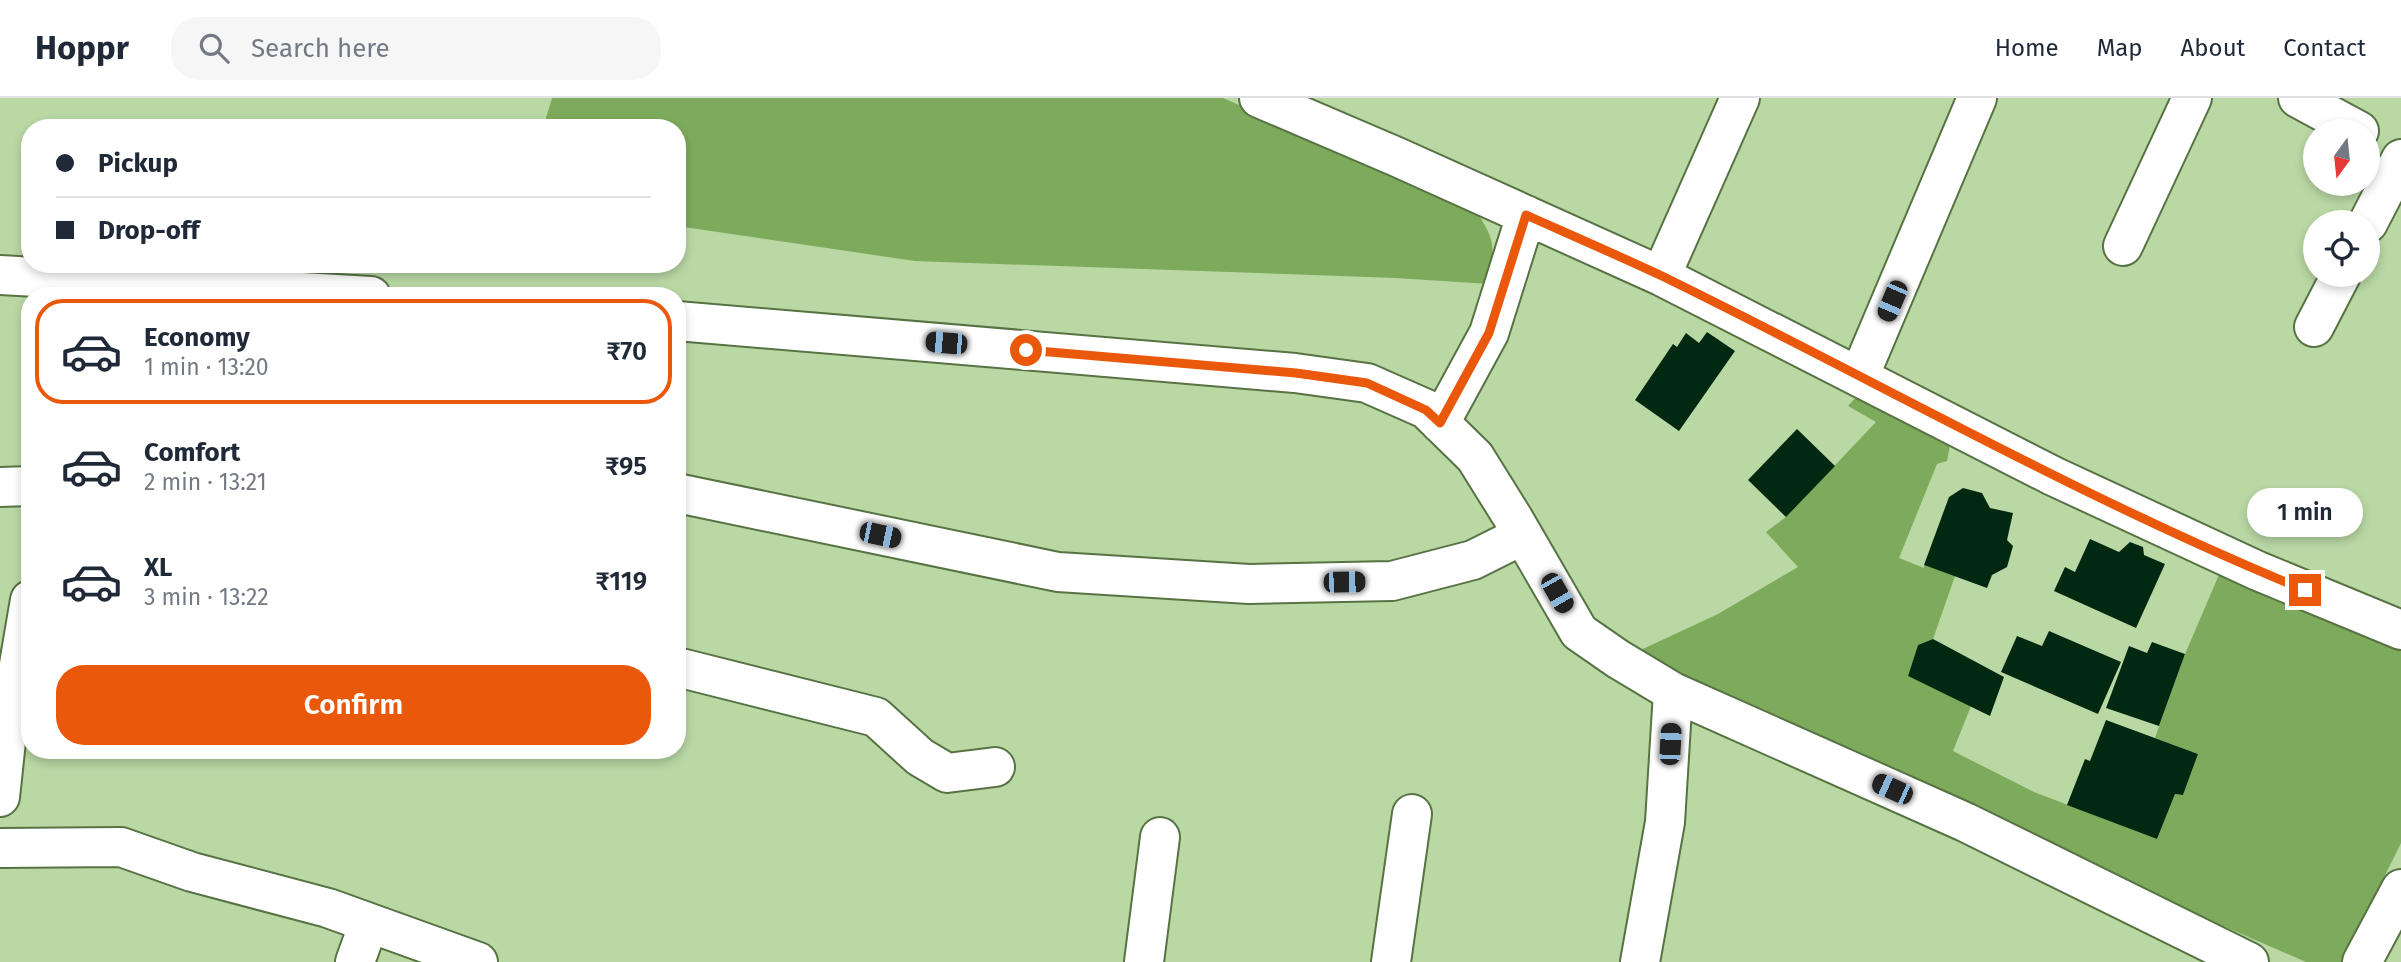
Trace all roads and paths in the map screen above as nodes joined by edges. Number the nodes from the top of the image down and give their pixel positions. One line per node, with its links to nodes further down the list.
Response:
1 (1259, 98): 10 (main road)
2 (1740, 98): 13 (main road)
3 (1978, 98): 18 (main road)
4 (2192, 98): 11 (main road)
5 (2298, 98): 6 (main road)
6 (2337, 119)
7 (2380, 144): 8 (main road)
8 (2401, 157): 9 (main road)
9 (2374, 210)
10 (1526, 215): 13 (main road); 19 (main road)
11 (2123, 246)
12 (0, 275): 14 (main road)
13 (1661, 276): 18 (main road)
14 (212, 287)
15 (2335, 287): 17 (main road)
16 (686, 322): 19 (main road)
17 (2314, 327)
18 (1859, 377): 24 (main road)
19 (1440, 423): 23 (main road)
20 (21, 486): 21 (main road)
21 (0, 487)
22 (686, 495): 23 (main road)
23 (1523, 535): 27 (main road)
24 (2401, 630)
25 (21, 653): 29 (main road)
26 (686, 669): 28 (main road)
27 (1673, 692): 39 (main road); 40 (main road)
28 (995, 767)
29 (0, 797)
30 (1412, 814): 38 (main road)
31 (1160, 836): 37 (main road)
32 (0, 848): 34 (main road)
33 (2401, 889): 41 (main road)
34 (369, 923): 35 (main road); 36 (main road)
35 (355, 962)
36 (478, 962)
37 (1144, 962)
38 (1391, 962)
39 (1640, 962)
40 (2249, 962)
41 (2362, 962)

